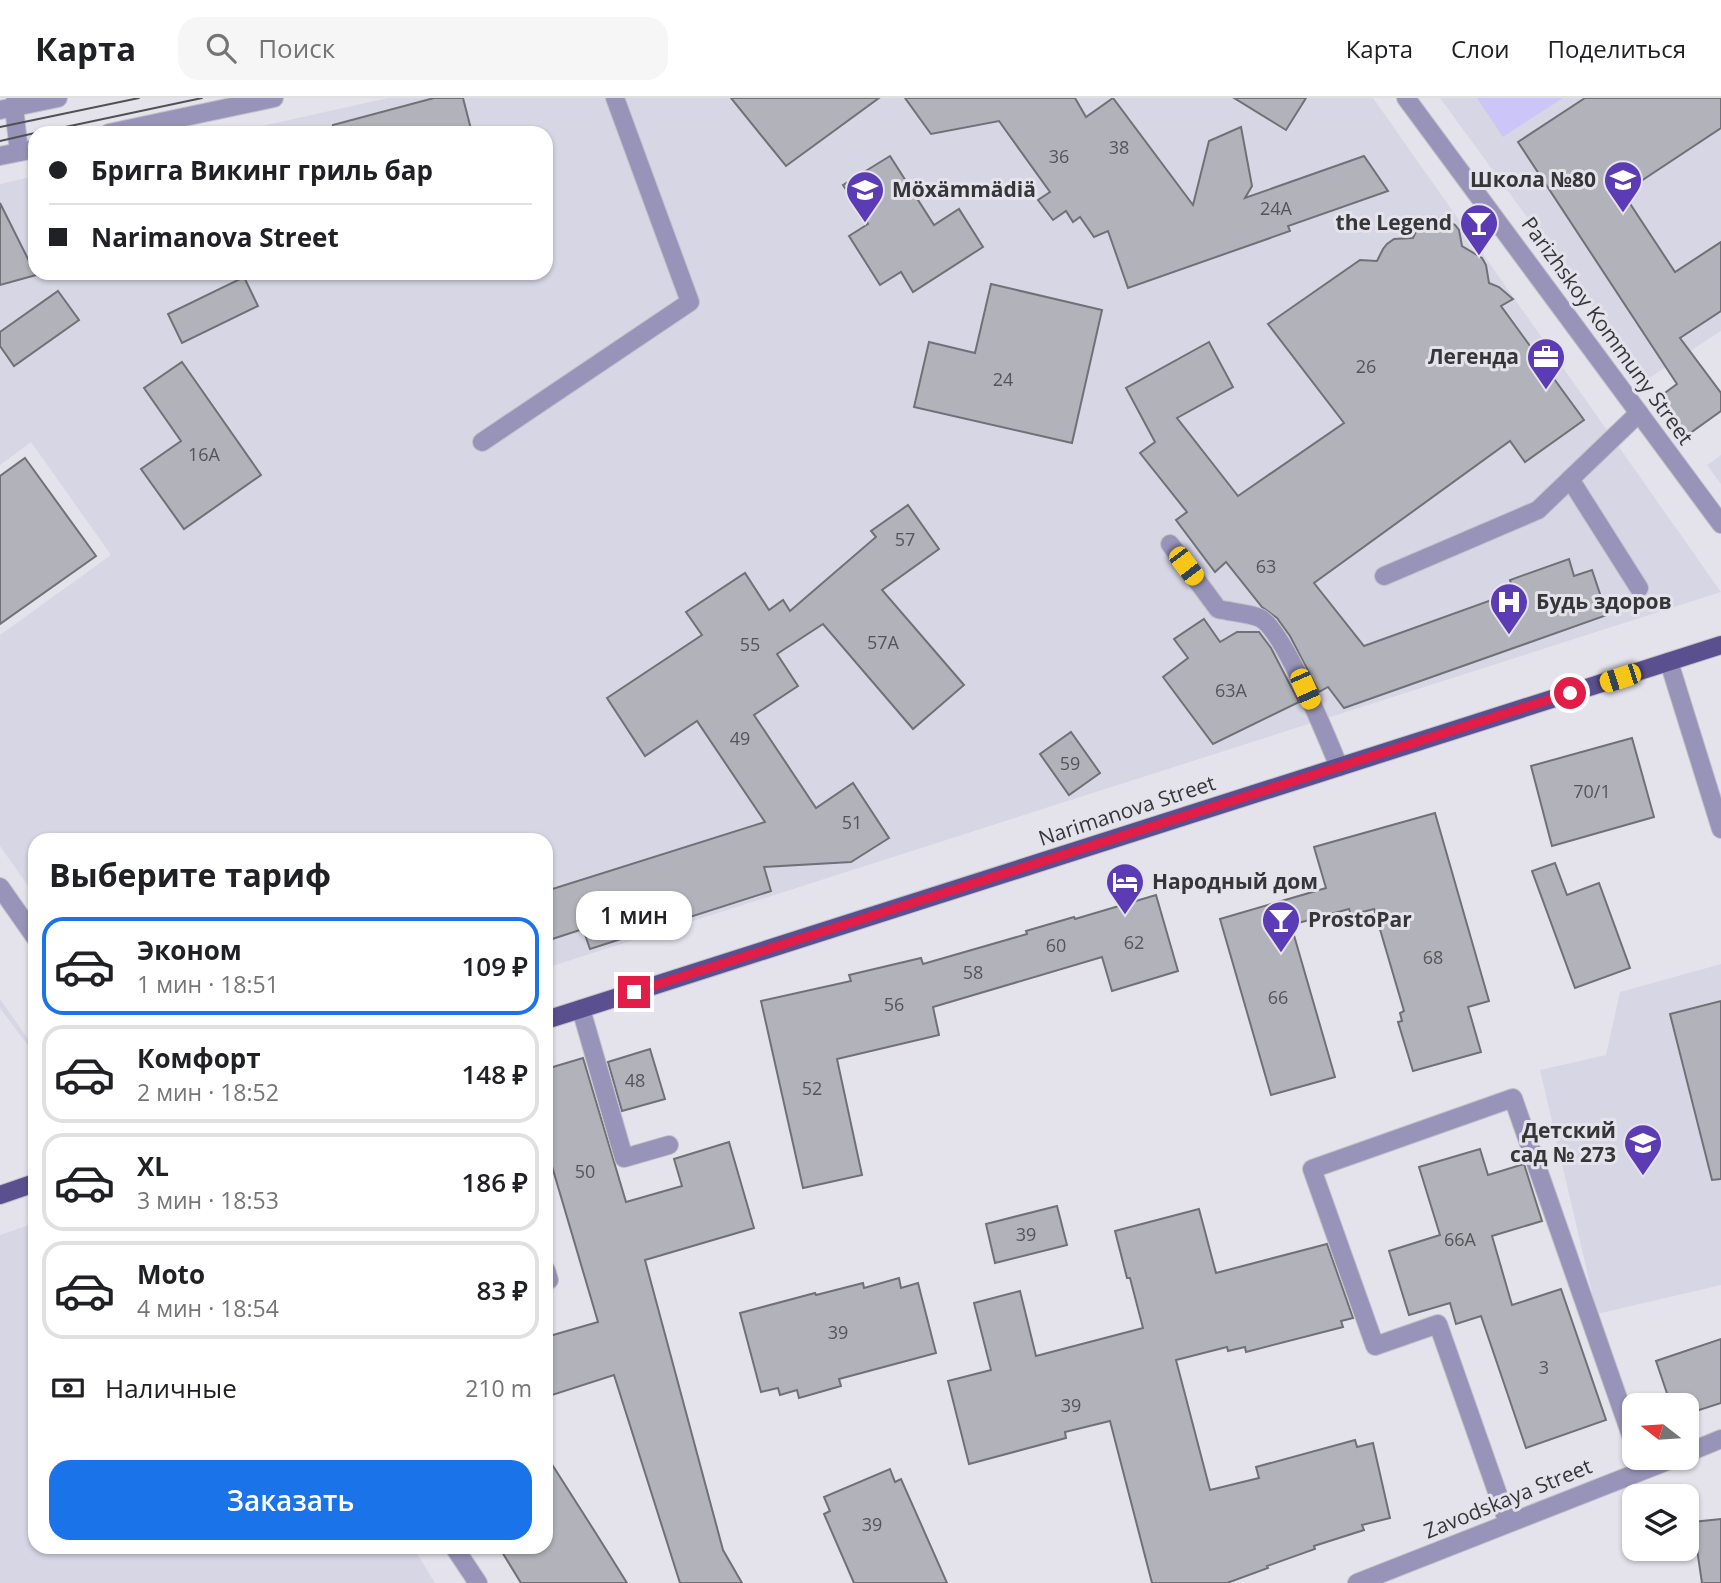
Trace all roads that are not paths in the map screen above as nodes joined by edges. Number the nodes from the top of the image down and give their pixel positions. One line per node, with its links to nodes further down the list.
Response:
1 (58, 98): 5 (street)
2 (274, 98): 6 (street)
3 (615, 98): 10 (street)
4 (1406, 98): 9 (street, Parizhskoy Kommuny Street)
5 (10, 105): 7 (street)
6 (142, 126)
7 (27, 150): 8 (street)
8 (0, 156)
9 (1640, 414): 11 (street); 12 (street, Parizhskoy Kommuny Street)
10 (482, 442)
11 (1570, 480): 14 (street); 15 (street)
12 (1721, 524)
13 (1170, 544): 18 (street)
14 (1384, 576)
15 (1639, 588)
16 (1721, 645): 17 (main road, Narimanova Street)
17 (1669, 662): 18 (main road, Narimanova Street); 19 (street)
18 (1339, 767): 22 (main road, Narimanova Street)
19 (1721, 829)
20 (0, 887): 21 (street)
21 (28, 927)
22 (580, 1009): 23 (main road, Narimanova Street); 24 (street)
23 (553, 1018)
24 (669, 1145)
25 (28, 1185): 26 (main road)
26 (0, 1195)
27 (1622, 1410): 31 (street)
28 (1721, 1439): 29 (street)
29 (1699, 1448)
30 (1628, 1470): 31 (street, Zavodskaya Street)
31 (1508, 1523): 34 (street, Zavodskaya Street)
32 (459, 1554): 33 (street)
33 (478, 1583)
34 (1357, 1583)

